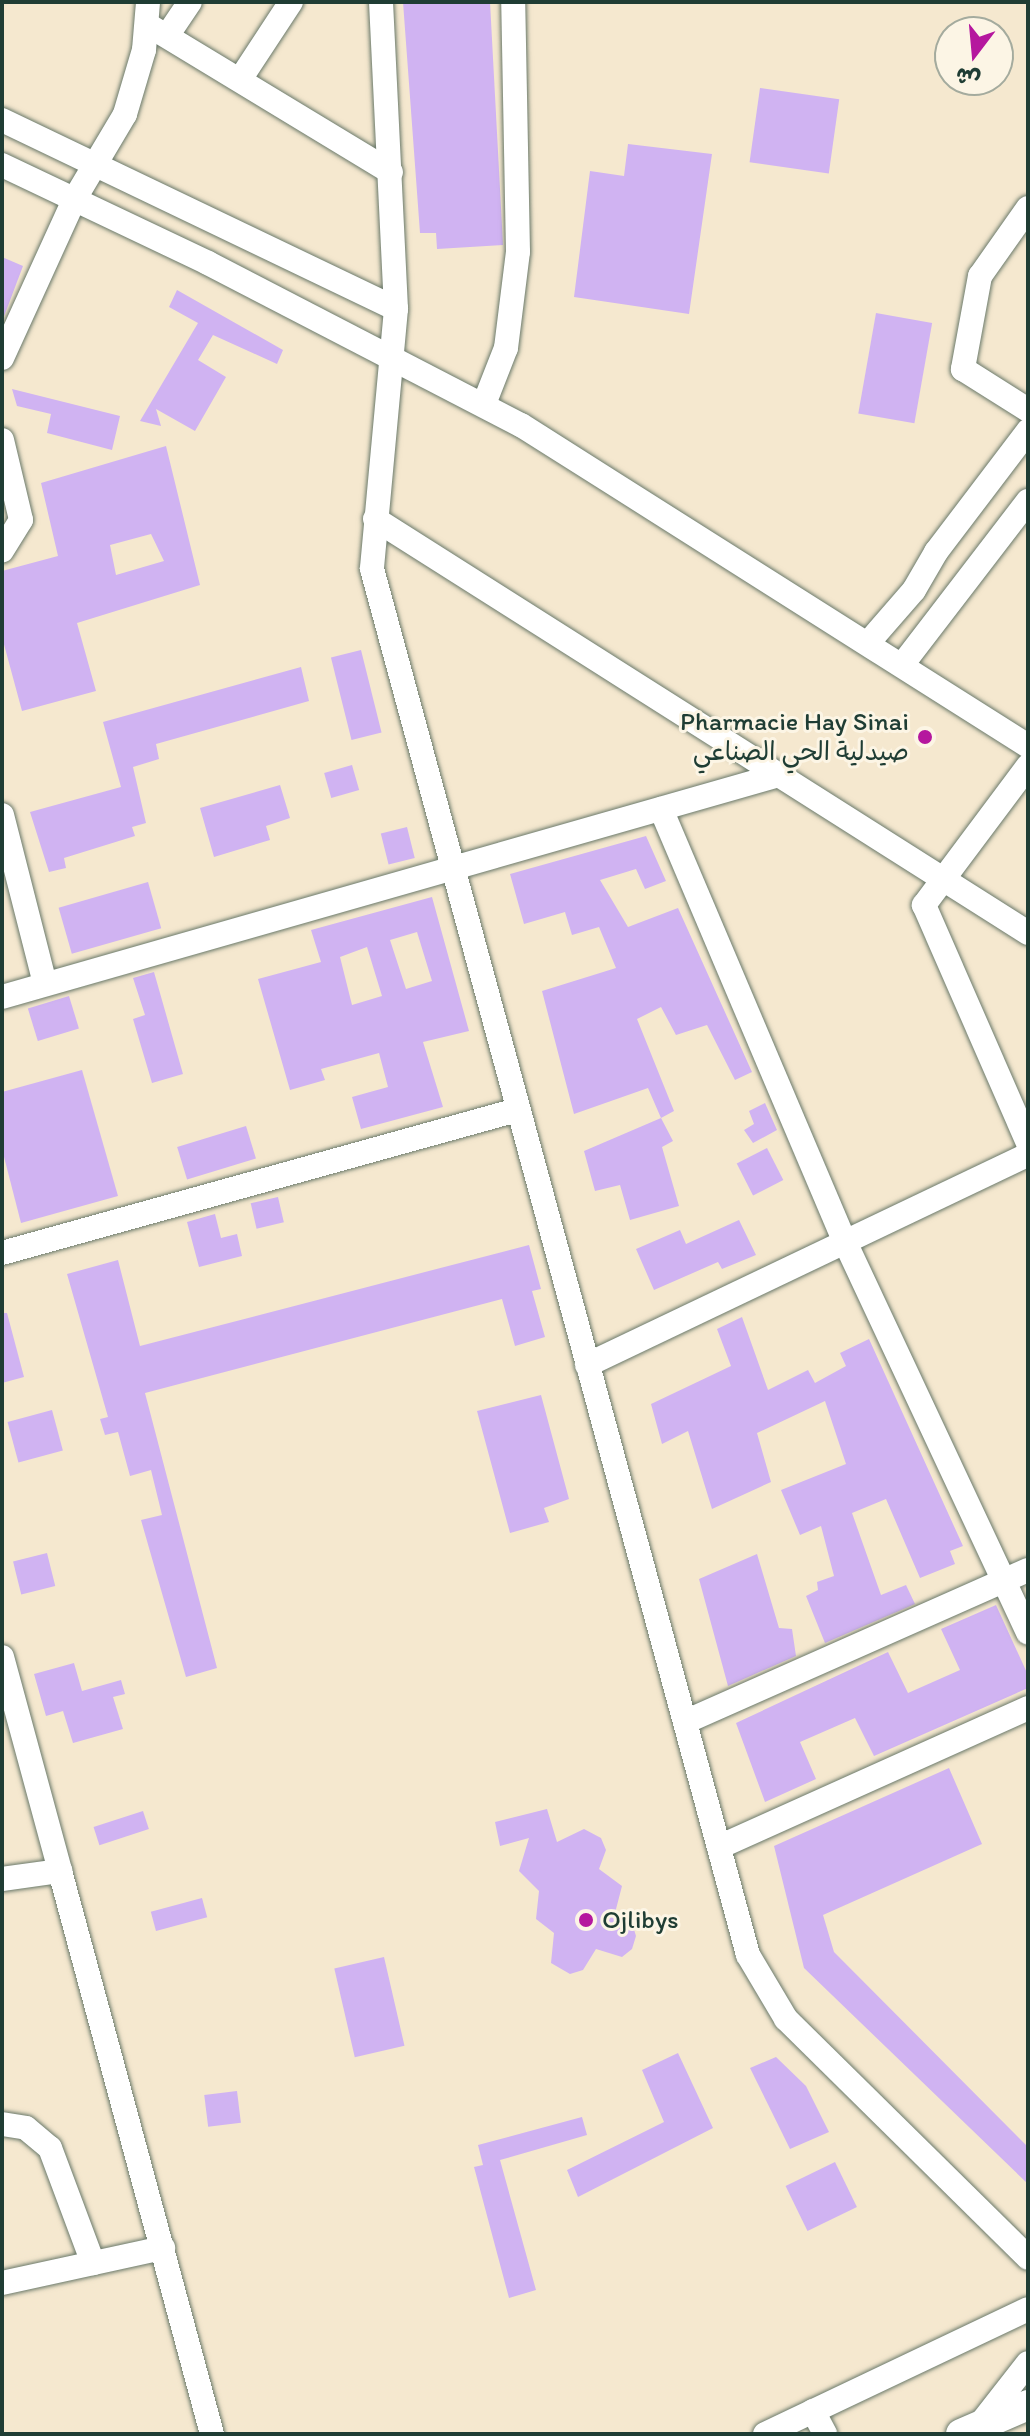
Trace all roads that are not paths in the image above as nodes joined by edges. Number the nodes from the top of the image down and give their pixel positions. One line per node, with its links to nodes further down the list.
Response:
1 (190, 2): 5 (street)
2 (291, 2): 6 (street)
3 (381, 2): 10 (street)
4 (513, 2): 16 (street)
5 (155, 20): 6 (street); 9 (street)
6 (241, 78): 10 (street)
7 (2, 120): 9 (street)
8 (2, 165): 11 (street)
9 (97, 165): 11 (street); 13 (street)
10 (391, 172): 13 (street)
11 (74, 200): 14 (street); 15 (street)
12 (1028, 208): 17 (street)
13 (396, 309): 14 (street)
14 (395, 357): 16 (street); 21 (street)
15 (2, 358)
16 (484, 404): 23 (street)
17 (1028, 410)
18 (1028, 431): 23 (street)
19 (2, 440): 22 (street)
20 (1028, 501): 24 (street)
21 (375, 519): 27 (street); 30 (street)
22 (2, 550)
23 (868, 643): 24 (street)
24 (902, 665): 25 (street)
25 (1028, 746)
26 (1028, 766): 31 (street)
27 (779, 775): 28 (street); 31 (street)
28 (661, 809): 30 (street); 40 (street)
29 (2, 815): 33 (street)
30 (451, 869): 33 (street); 37 (street)
31 (941, 878): 32 (street); 35 (street)
32 (1028, 933)
33 (45, 984): 34 (street)
34 (2, 997)
35 (998, 1078): 36 (street); 38 (street)
36 (1028, 1099)
37 (517, 1110): 41 (street); 42 (street)
38 (1028, 1143)
39 (1028, 1155): 40 (street)
40 (846, 1244): 42 (street); 44 (street)
41 (2, 1253)
42 (587, 1365): 48 (street)
43 (1028, 1570): 44 (street)
44 (1005, 1580): 45 (street); 48 (street)
45 (1028, 1633)
46 (2, 1657): 50 (street)
47 (1028, 1708): 49 (street)
48 (685, 1722): 49 (street)
49 (719, 1847): 54 (street)
50 (60, 1871): 51 (street); 53 (street)
51 (2, 1879)
52 (2, 2124): 55 (street)
53 (163, 2248): 55 (street); 62 (street)
54 (1028, 2258)
55 (93, 2263): 56 (street)
56 (2, 2283)
57 (1028, 2309): 60 (street)
58 (1028, 2363): 61 (street)
59 (1028, 2405): 61 (main road)
60 (813, 2411): 63 (street); 64 (street)
61 (972, 2431)
62 (212, 2434)
63 (765, 2434)
64 (825, 2434)

